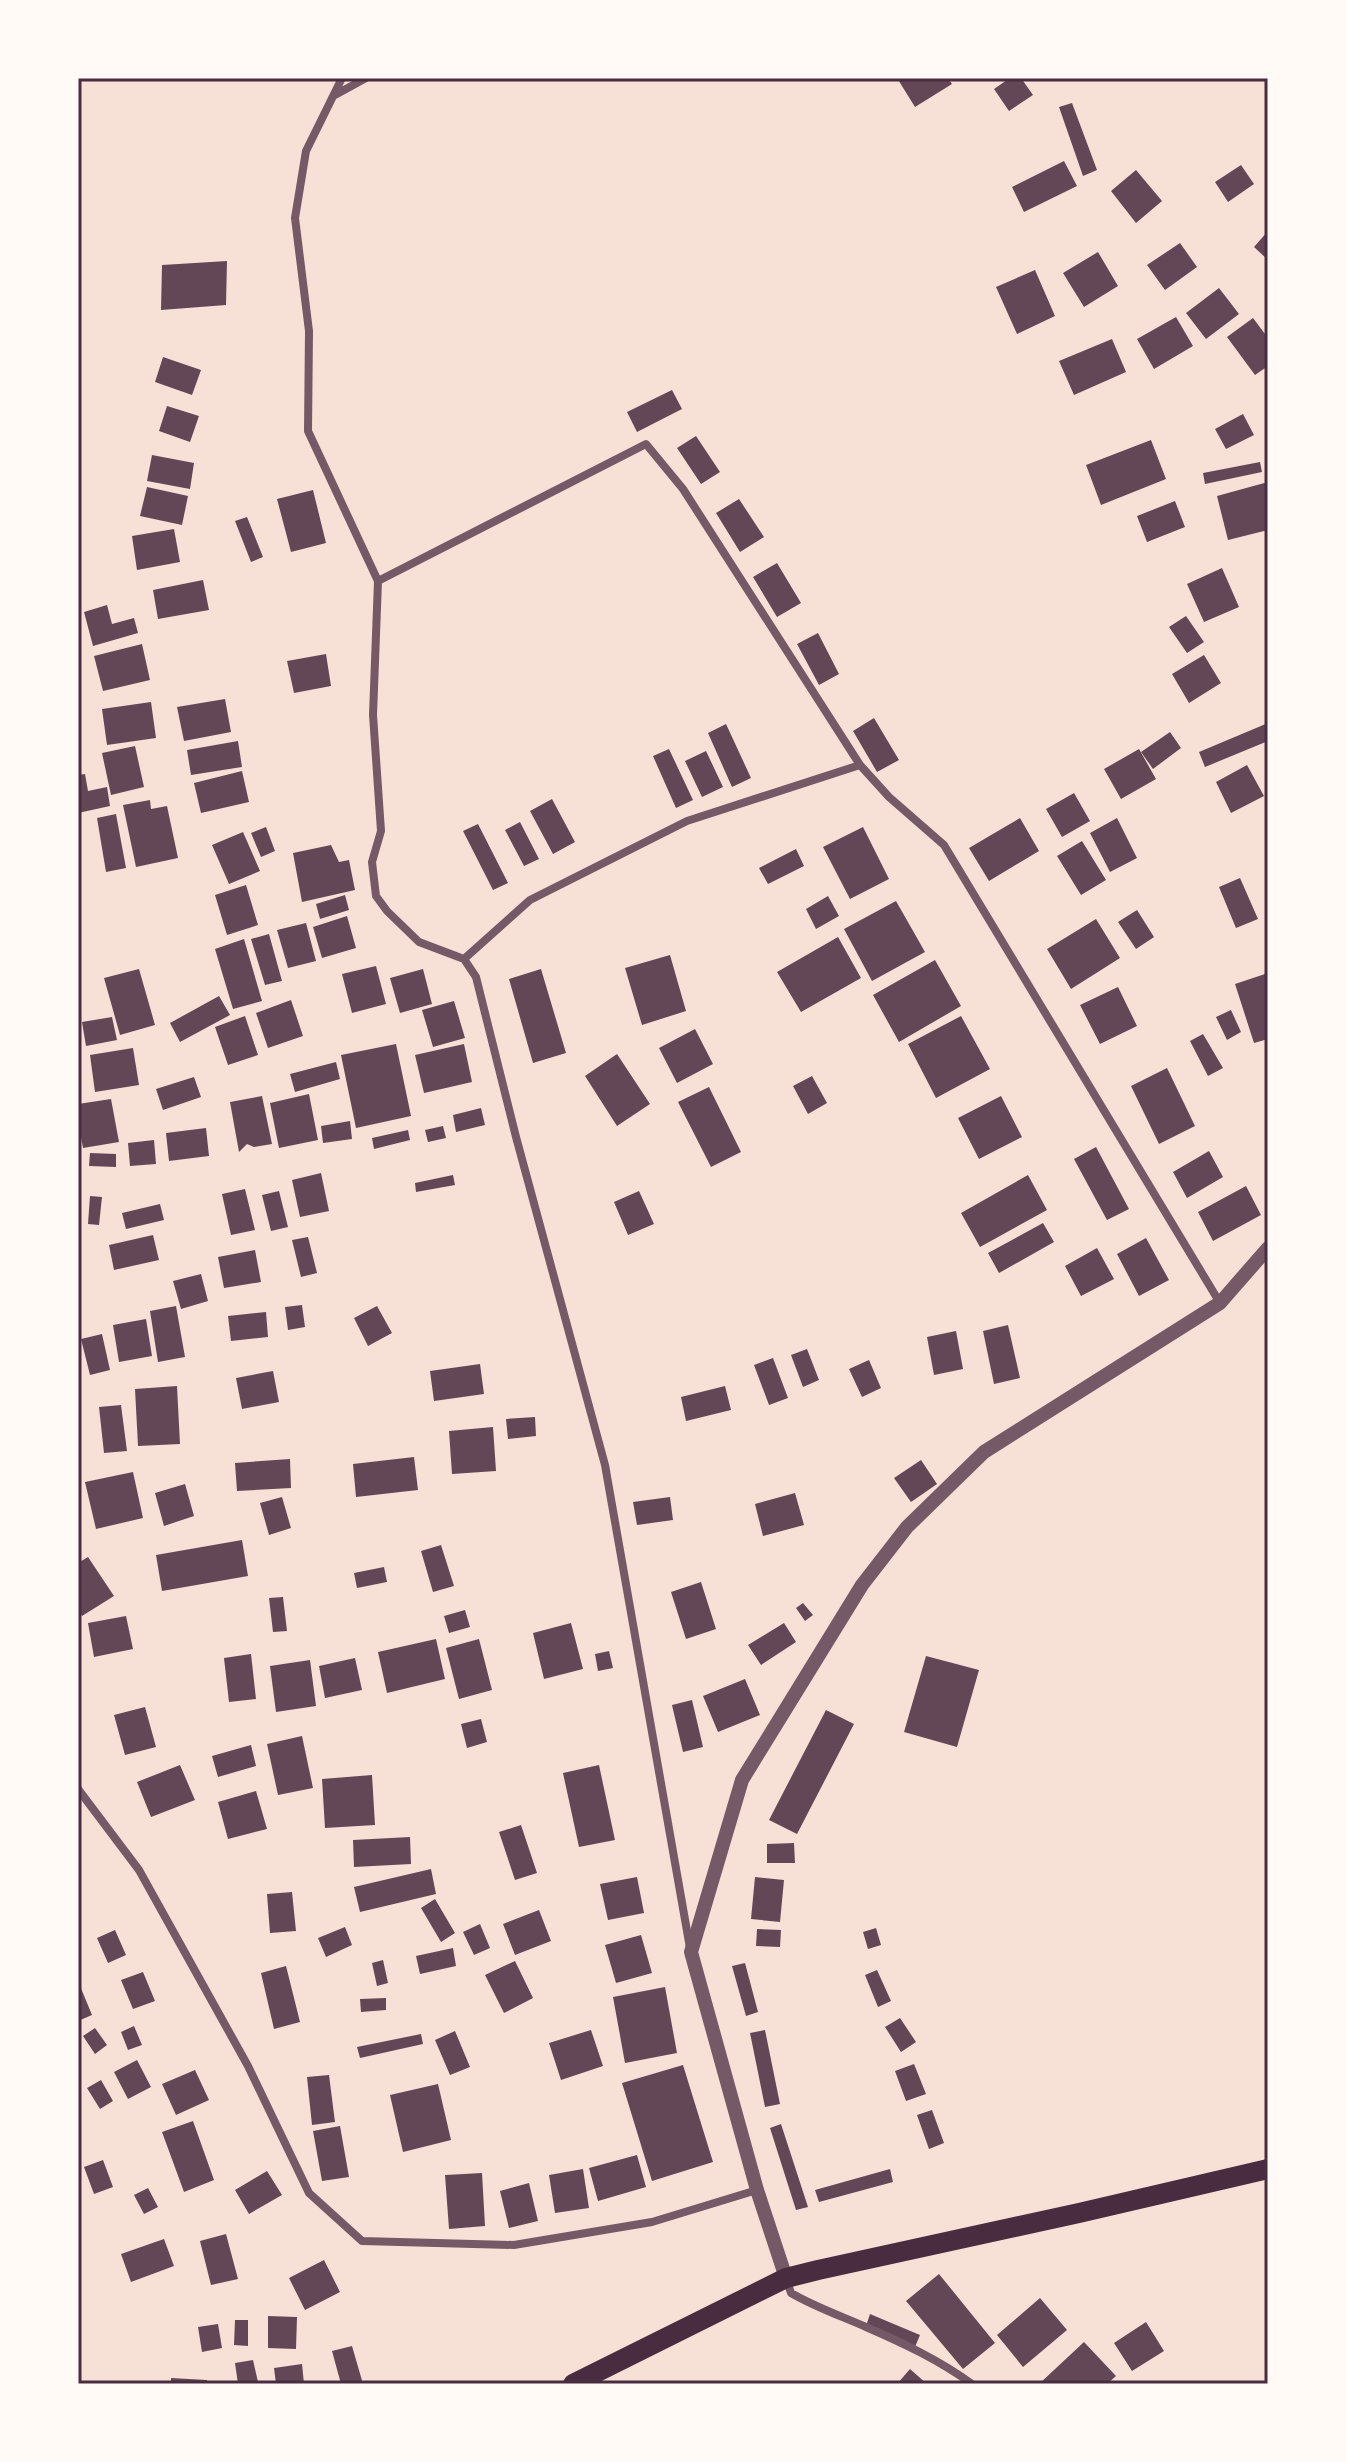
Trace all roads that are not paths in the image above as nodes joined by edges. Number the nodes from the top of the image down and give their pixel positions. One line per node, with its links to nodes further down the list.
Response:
1 (342, 78): 3 (street)
2 (366, 78): 3 (street)
3 (334, 95): 4 (street)
4 (378, 581): 5 (street); 6 (street)
5 (860, 765): 6 (street); 8 (street)
6 (464, 959): 10 (street)
7 (1268, 1248): 8 (street)
8 (1220, 1303): 10 (street)
9 (78, 1789): 12 (street)
10 (691, 1952): 12 (street)
11 (1268, 2169): 13 (main road)
12 (757, 2190): 13 (street)
13 (786, 2278): 14 (main road); 15 (street)
14 (573, 2384)
15 (972, 2384)

